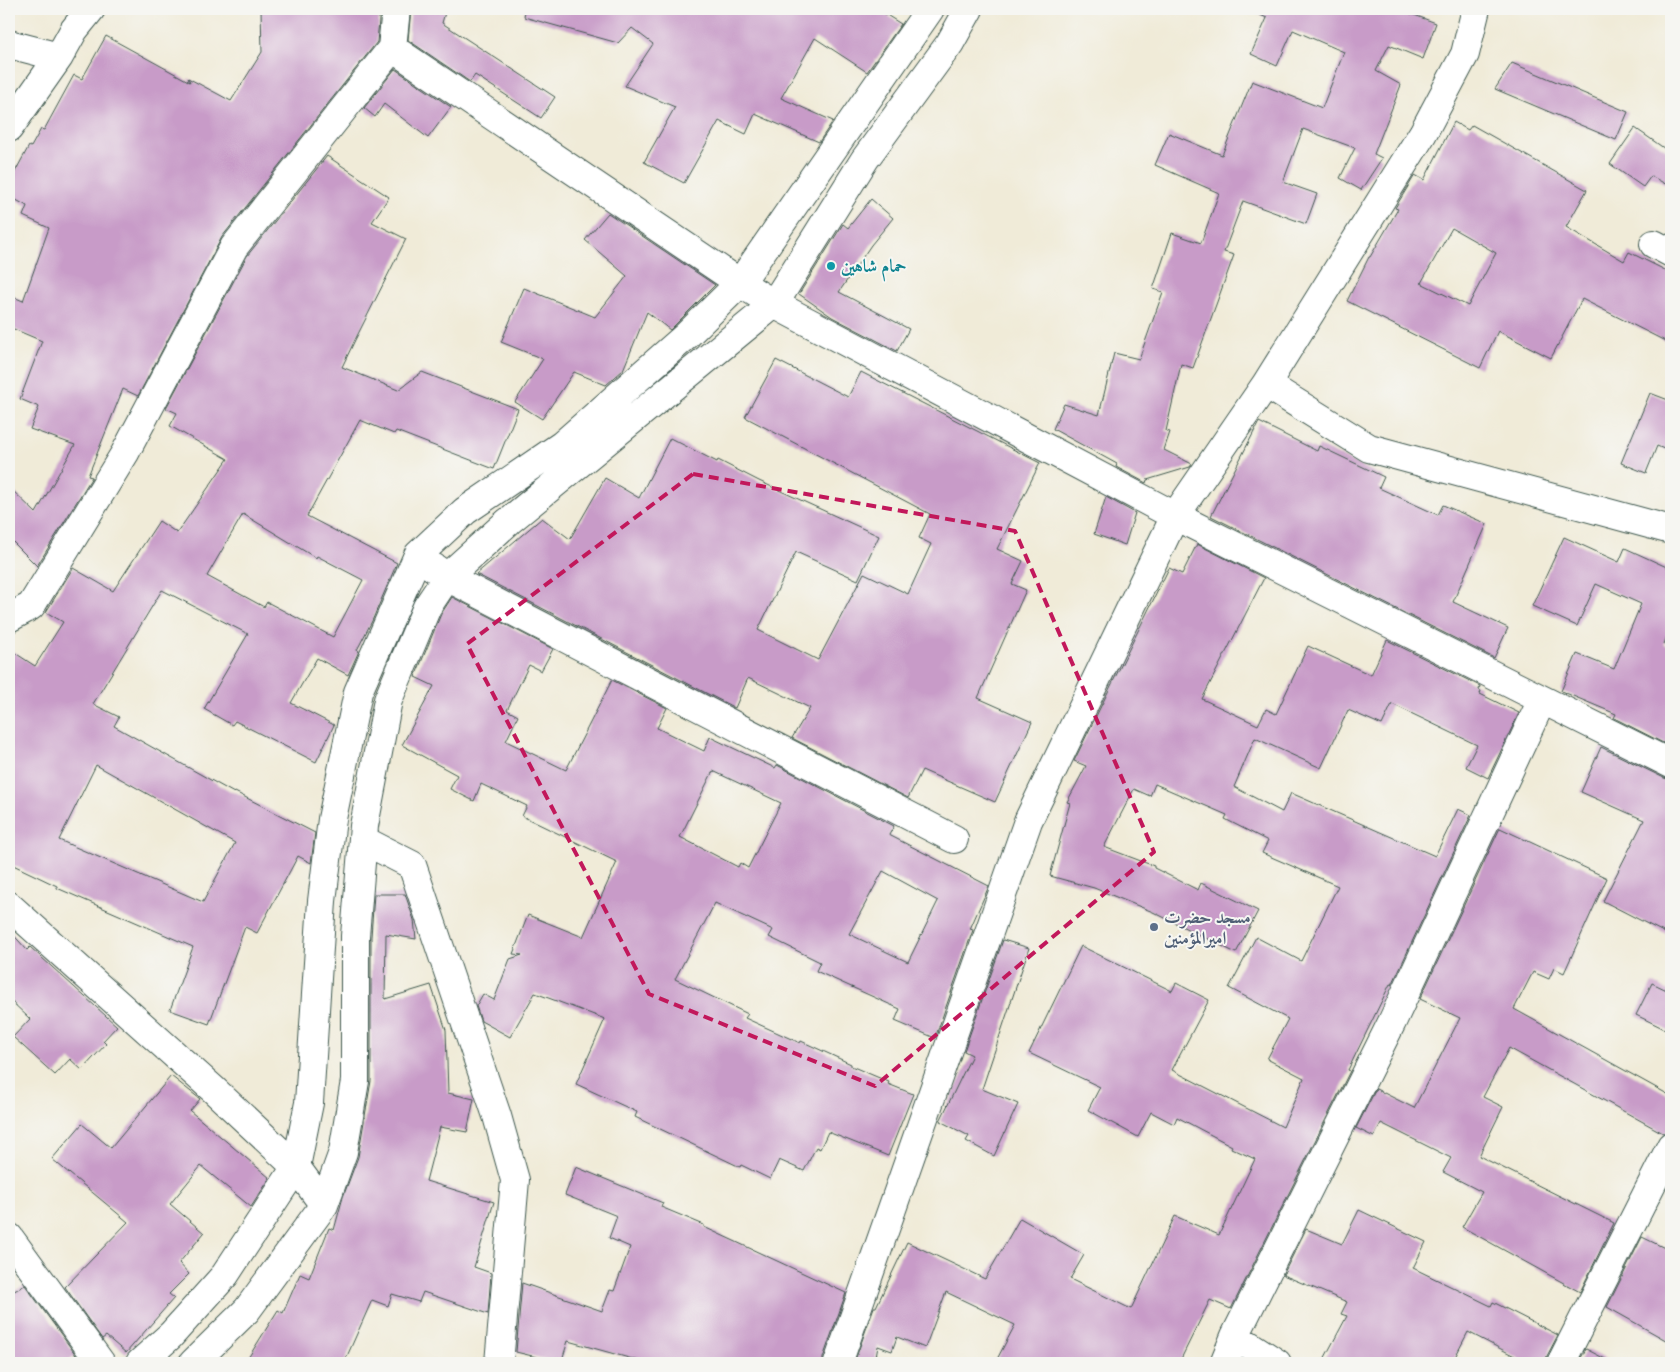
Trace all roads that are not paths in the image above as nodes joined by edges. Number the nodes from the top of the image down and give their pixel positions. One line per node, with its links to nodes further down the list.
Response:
1 (91, 9): 8 (street)
2 (396, 9): 7 (street)
3 (930, 9): 10 (street)
4 (969, 9): 11 (street)
5 (1476, 9): 12 (street)
6 (9, 44): 8 (street)
7 (392, 48): 10 (street); 18 (street)
8 (59, 57): 9 (street)
9 (9, 128)
10 (740, 283): 11 (street); 13 (street)
11 (774, 304): 13 (street); 14 (street)
12 (1266, 384): 14 (street); 15 (street)
13 (573, 452): 16 (street); 17 (street)
14 (1175, 516): 19 (street); 34 (street)
15 (1671, 530)
16 (418, 555): 17 (street); 21 (street)
17 (447, 577): 22 (street); 23 (street)
18 (9, 618)
19 (1542, 700): 20 (street); 29 (street)
20 (1671, 764)
21 (332, 819): 22 (street); 26 (street)
22 (363, 833): 27 (street); 33 (street)
23 (954, 839)
24 (9, 906): 26 (street)
25 (1671, 1146): 37 (street)
26 (296, 1167): 27 (street); 31 (street)
27 (324, 1205): 32 (street)
28 (9, 1237): 30 (street)
29 (1235, 1336): 35 (street); 36 (street)
30 (100, 1363)
31 (140, 1363)
32 (193, 1363)
33 (499, 1363)
34 (838, 1363)
35 (1224, 1363)
36 (1276, 1363)
37 (1561, 1363)

